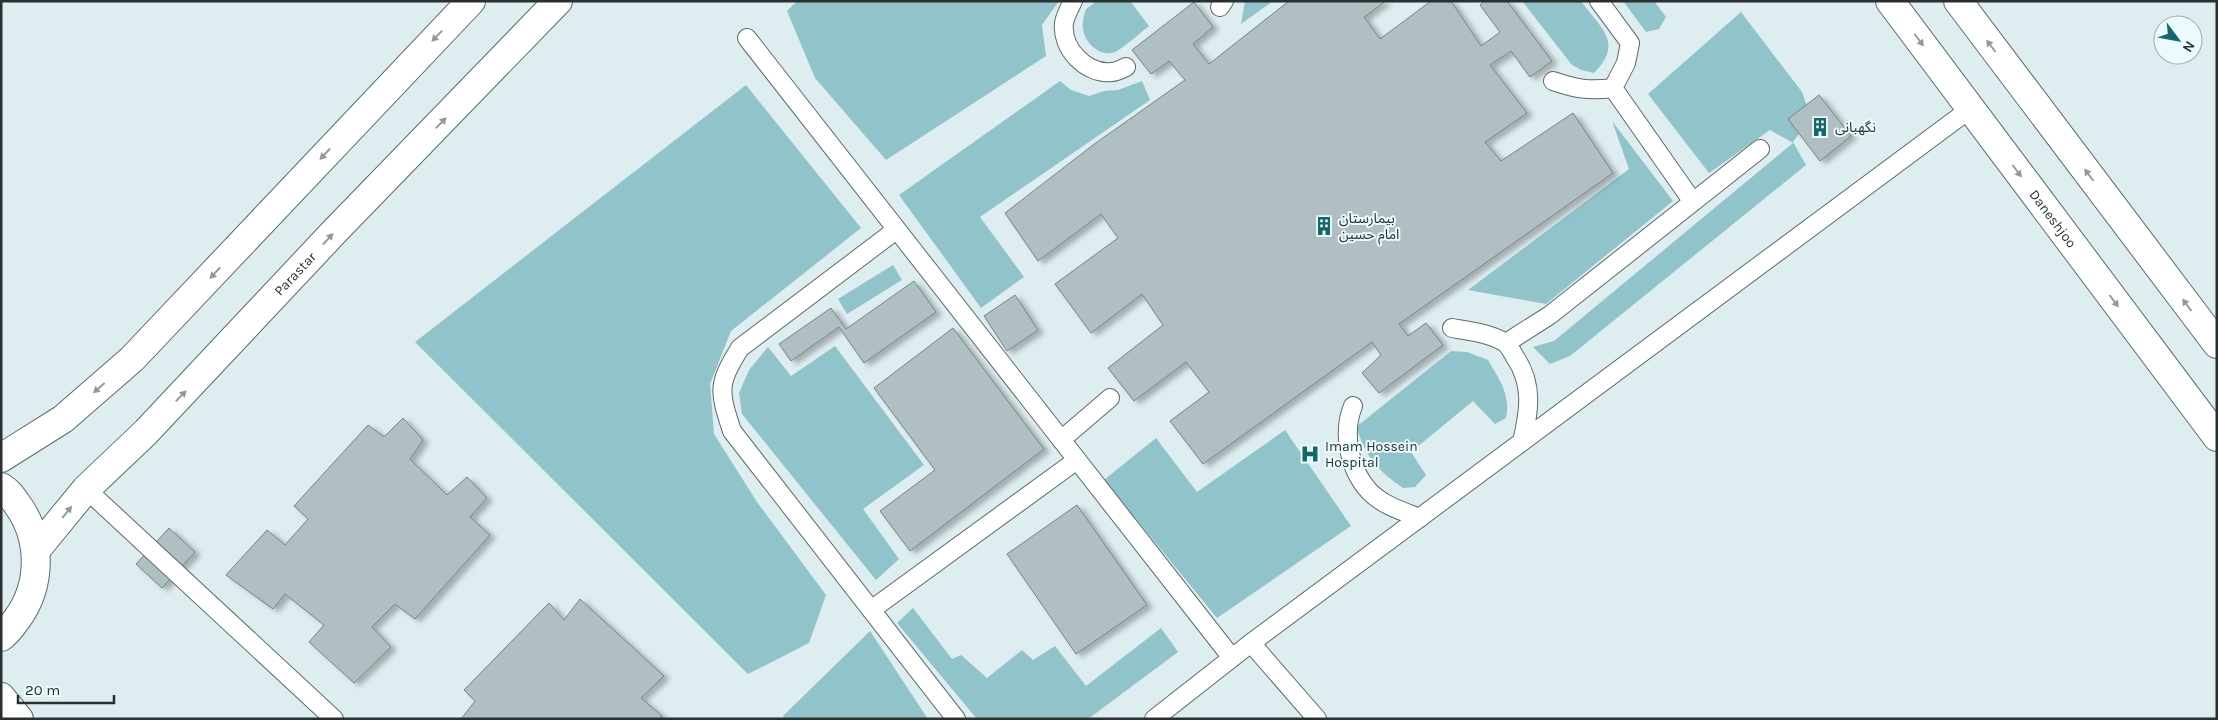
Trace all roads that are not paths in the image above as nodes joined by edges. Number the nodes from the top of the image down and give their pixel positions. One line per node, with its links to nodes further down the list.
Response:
1 (471, 1): 23 (main road, one-way to 23)
2 (558, 1): 26 (main road, Parastar, one-way to 2)
3 (1073, 1): 8 (lane)
4 (1598, 1): 10 (lane)
5 (1890, 1): 11 (main road, Daneshjoo, one-way to 11)
6 (1958, 1): 16 (main road, one-way to 6)
7 (747, 38): 14 (lane)
8 (1126, 67)
9 (1553, 81): 10 (lane)
10 (1614, 88): 13 (lane)
11 (1970, 109): 20 (main road, Daneshjoo, one-way to 20); 22 (lane)
12 (1760, 149): 13 (lane)
13 (1693, 202): 17 (lane)
14 (896, 230): 21 (lane); 29 (lane)
15 (1452, 328): 17 (lane)
16 (2215, 338)
17 (1506, 343): 22 (lane)
18 (1110, 398): 21 (lane)
19 (1353, 406): 27 (lane)
20 (2217, 438)
21 (1061, 440): 24 (lane)
22 (1522, 442): 27 (lane)
23 (1, 458)
24 (1077, 460): 29 (lane); 32 (lane)
25 (1, 486): 28 (main road)
26 (86, 489): 28 (main road, Parastar, one-way to 26); 35 (lane)
27 (1420, 518): 31 (lane)
28 (36, 550): 30 (main road)
29 (871, 610): 36 (lane)
30 (1, 637)
31 (1251, 643): 32 (lane); 38 (lane)
32 (1232, 658): 37 (lane)
33 (1, 698): 34 (main road)
34 (19, 719)
35 (334, 719)
36 (956, 719)
37 (1154, 719)
38 (1318, 719)

